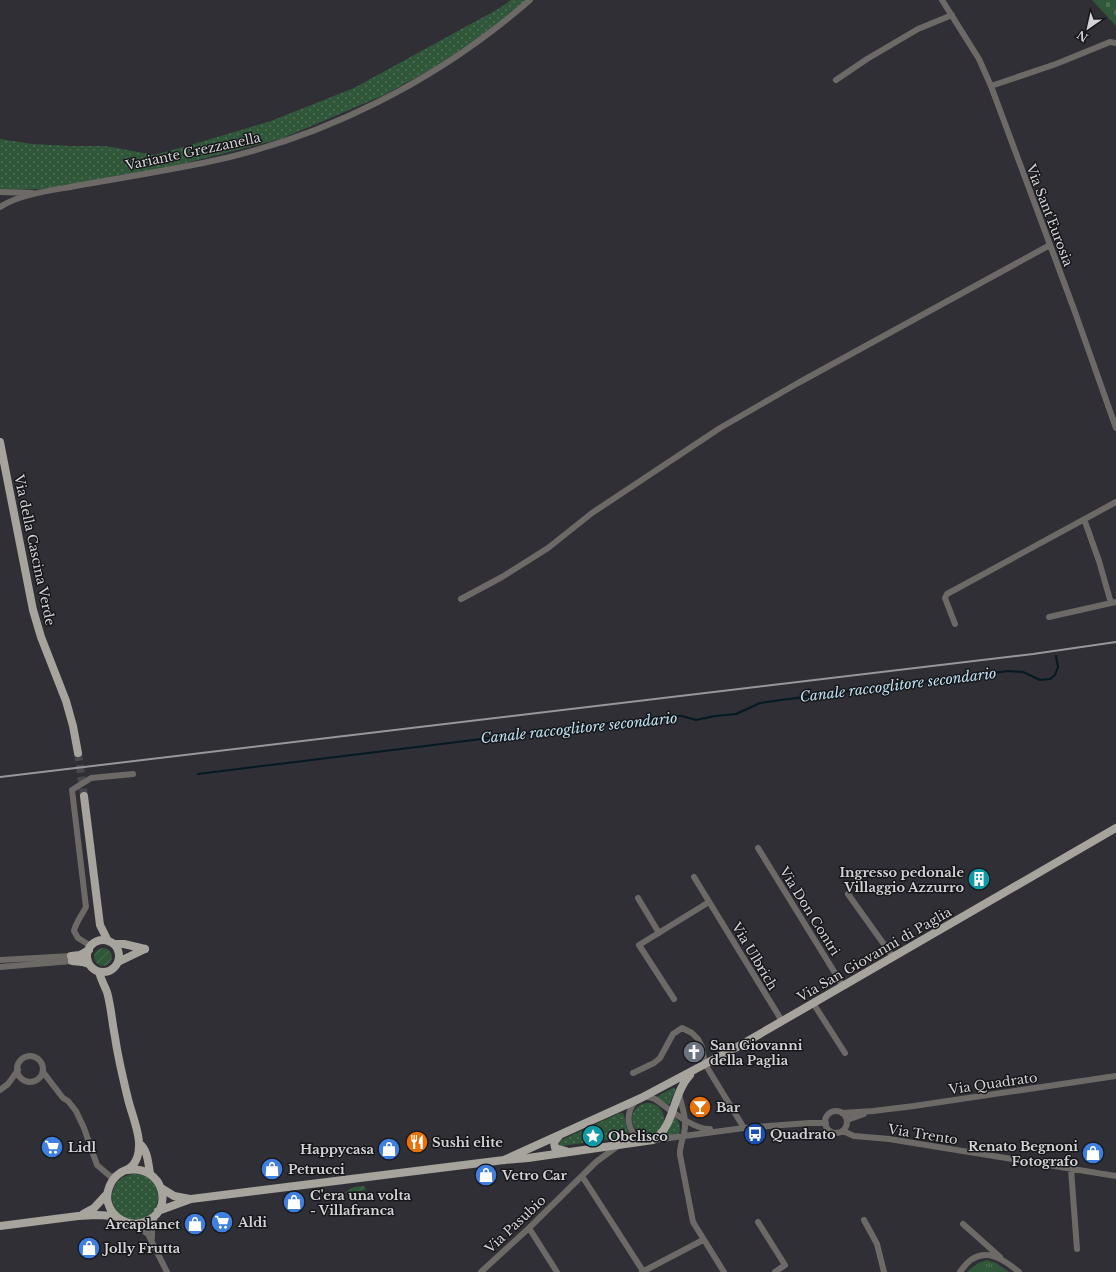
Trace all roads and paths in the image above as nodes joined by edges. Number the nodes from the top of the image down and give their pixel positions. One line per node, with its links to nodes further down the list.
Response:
1 (530, 0): 8 (street, Variante Grezzanella)
2 (942, 0): 3 (street, Via Sant'Eurosia)
3 (952, 15): 5 (street); 6 (street, Via Sant'Eurosia)
4 (1116, 42): 6 (street)
5 (836, 80)
6 (991, 86): 10 (street, Via Sant'Eurosia)
7 (0, 192): 8 (street, Variante Grezzanella)
8 (39, 193): 9 (street, Variante Grezzanella)
9 (0, 207)
10 (1050, 245): 11 (street, Via Sant'Eurosia); 15 (street)
11 (1116, 428)
12 (0, 442): 19 (main road, Via della Cascina Verde)
13 (1116, 502): 14 (street)
14 (1084, 519): 16 (street); 18 (street)
15 (461, 599)
16 (1114, 603): 17 (street)
17 (1050, 617)
18 (955, 624)
19 (78, 753)
20 (133, 774): 31 (street)
21 (84, 796): 28 (main road)
22 (1116, 828): 32 (main road, Via San Giovanni di Paglia)
23 (758, 848): 40 (street, Via Don Contri)
24 (694, 877): 27 (street, Via Ulbrich)
25 (848, 894): 32 (street)
26 (638, 898): 29 (street)
27 (709, 902): 29 (street); 44 (street, Via Ulbrich)
28 (100, 924): 30 (main road); 31 (main road)
29 (659, 933): 42 (street)
30 (111, 942): 31 (main road); 35 (main road); 35 (main road)
31 (91, 946): 33 (main road); 36 (main road)
32 (892, 957): 40 (main road, Via San Giovanni di Paglia)
33 (71, 958): 34 (street); 36 (main road); 37 (street)
34 (0, 960)
35 (118, 962): 38 (main road)
36 (89, 964): 39 (main road)
37 (0, 967)
38 (111, 970): 39 (main road); 41 (main road)
39 (99, 972): 41 (main road)
40 (843, 986): 43 (main road, Via San Giovanni di Paglia)
41 (107, 992): 71 (main road)
42 (674, 999)
43 (813, 1003): 44 (main road, Via San Giovanni di Paglia); 45 (street)
44 (782, 1021): 46 (main road, Via San Giovanni di Paglia)
45 (845, 1053)
46 (705, 1064): 48 (main road, Via San Giovanni di Paglia); 50 (street); 65 (street)
47 (18, 1070): 49 (street); 53 (street); 54 (street)
48 (694, 1070): 56 (main road); 58 (main road, Via San Giovanni di Paglia)
49 (43, 1072): 52 (street); 55 (street)
50 (633, 1073)
51 (1116, 1076): 60 (street, Via Quadrato)
52 (38, 1078): 53 (street); 55 (street)
53 (24, 1079): 54 (street)
54 (8, 1084): 57 (street)
55 (54, 1086): 80 (street)
56 (679, 1089): 59 (main road); 62 (street)
57 (0, 1090)
58 (641, 1098): 59 (street); 68 (main road, Via San Giovanni di Paglia); 70 (street)
59 (672, 1110): 62 (street); 70 (main road)
60 (873, 1111): 61 (street, Via Quadrato); 63 (street, Via Quadrato)
61 (842, 1113): 63 (street); 64 (street, Via Quadrato)
62 (685, 1119): 66 (street); 69 (street)
63 (847, 1120): 67 (street)
64 (826, 1123): 65 (street); 67 (street)
65 (744, 1128): 66 (street)
66 (722, 1131): 69 (street)
67 (843, 1131): 77 (street, Via Trento)
68 (559, 1136): 74 (main road); 76 (main road, Via San Giovanni di Paglia)
69 (683, 1136): 70 (street); 95 (street)
70 (649, 1140): 72 (main road)
71 (140, 1144): 78 (main road); 79 (main road)
72 (620, 1144): 73 (main road); 75 (street, Via Pasubio)
73 (596, 1148): 74 (main road); 75 (street)
74 (570, 1152): 76 (main road)
75 (599, 1159): 81 (street, Via Pasubio)
76 (504, 1160): 85 (main road)
77 (1071, 1169): 82 (street, Via Trento); 97 (street)
78 (127, 1170): 79 (main road); 80 (main road)
79 (150, 1173): 83 (main road)
80 (116, 1176): 84 (main road)
81 (582, 1176): 94 (street, Via Pasubio); 102 (street)
82 (1116, 1176)
83 (161, 1188): 85 (main road); 86 (main road)
84 (108, 1194): 87 (main road); 88 (main road)
85 (191, 1199): 86 (main road)
86 (158, 1212): 91 (main road); 96 (street)
87 (78, 1216): 88 (main road); 93 (main road)
88 (116, 1216): 91 (main road)
89 (864, 1220): 105 (street)
90 (758, 1222): 104 (street)
91 (134, 1224): 96 (street)
92 (963, 1224): 98 (street)
93 (0, 1226)
94 (530, 1228): 100 (street, Via Pasubio); 101 (street)
95 (703, 1240): 102 (street); 103 (street)
96 (153, 1242): 99 (street)
97 (1076, 1249)
98 (1000, 1257): 106 (street); 107 (street)
99 (167, 1272)
100 (481, 1272)
101 (557, 1272)
102 (643, 1272)
103 (724, 1272)
104 (775, 1272)
105 (884, 1272)
106 (960, 1272)
107 (1019, 1272)

